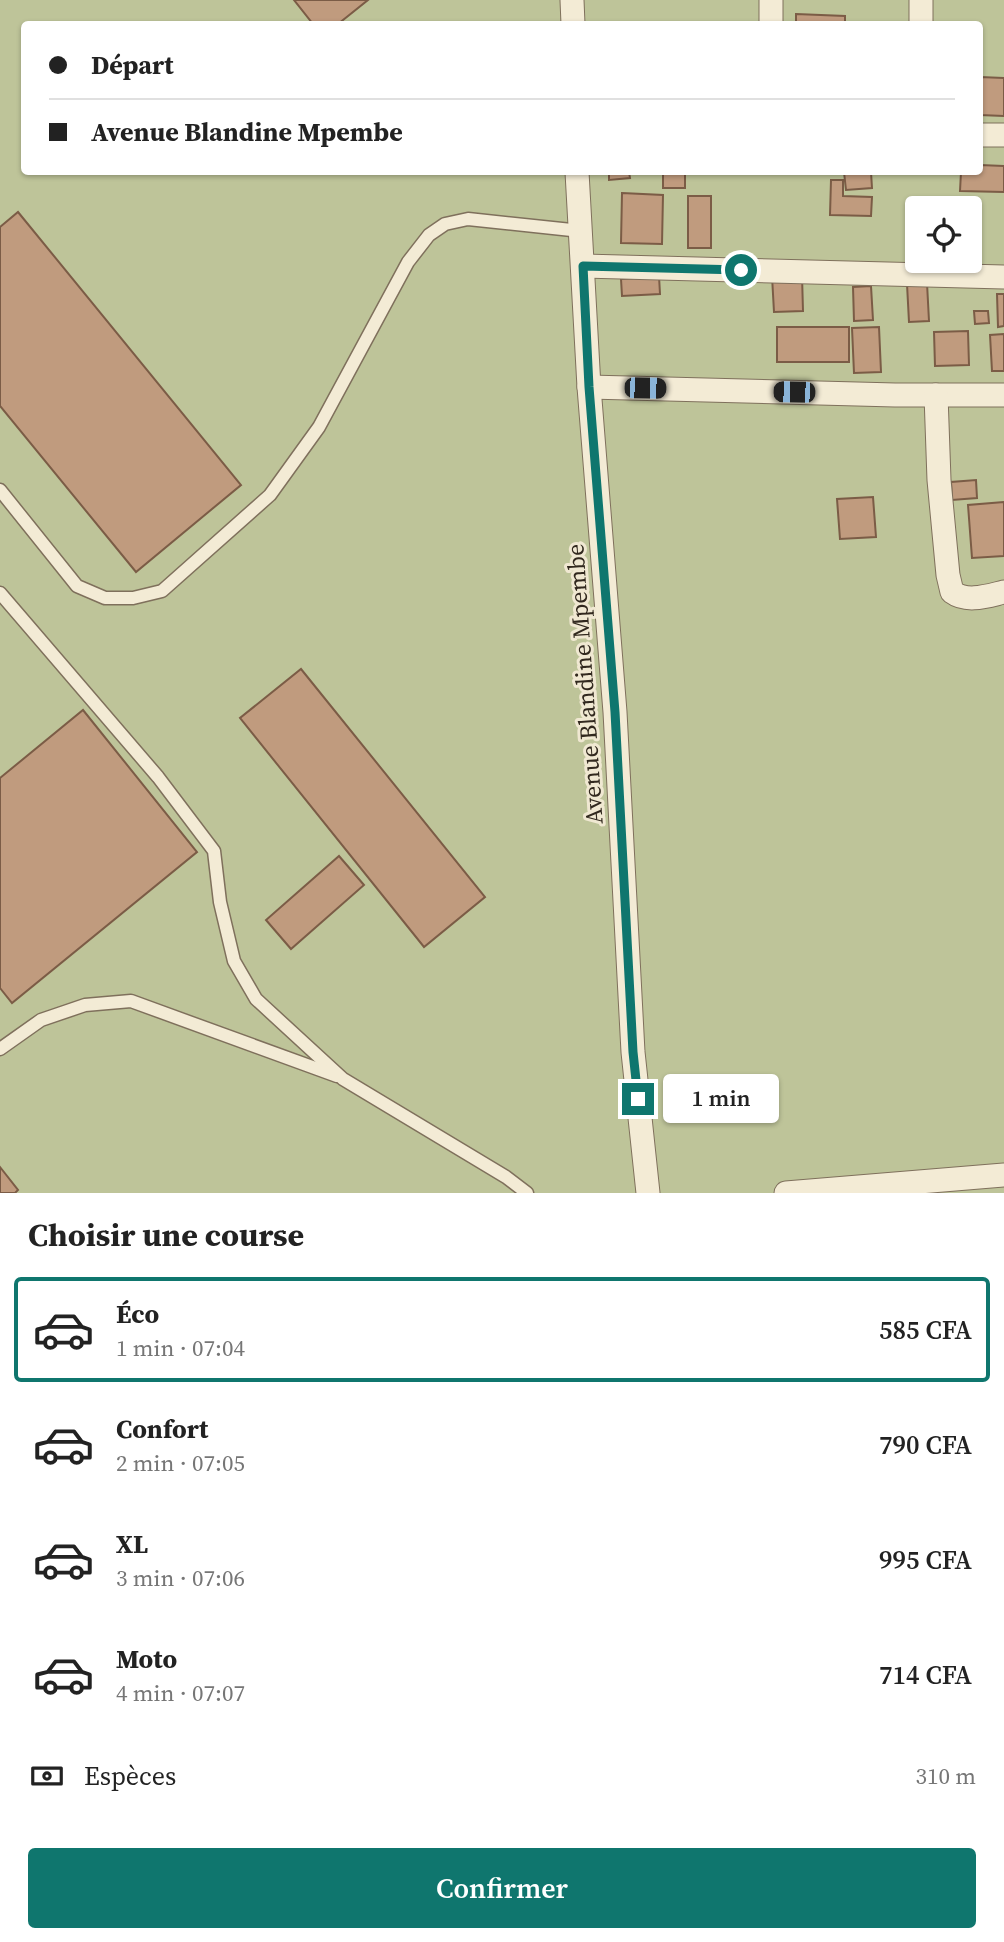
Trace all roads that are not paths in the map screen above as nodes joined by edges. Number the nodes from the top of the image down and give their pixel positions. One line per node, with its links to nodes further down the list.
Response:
1 (572, 0): 4 (street)
2 (771, 0): 5 (street)
3 (921, 0): 6 (street)
4 (573, 21)
5 (771, 21)
6 (921, 21)
7 (983, 135): 8 (street)
8 (1004, 135)
9 (577, 175): 10 (street, Avenue Blandine Mpembe)
10 (581, 231): 11 (street, Avenue Blandine Mpembe); 16 (lane)
11 (583, 266): 12 (street); 13 (street, Avenue Blandine Mpembe)
12 (1004, 277)
13 (589, 387): 14 (street); 23 (street, Avenue Blandine Mpembe)
14 (936, 395): 15 (street); 17 (street)
15 (1004, 395)
16 (0, 490)
17 (1004, 592)
18 (0, 593): 20 (lane)
19 (0, 1049): 20 (lane)
20 (344, 1079): 22 (lane)
21 (1004, 1175): 24 (street)
22 (527, 1193)
23 (648, 1193)
24 (786, 1193)

